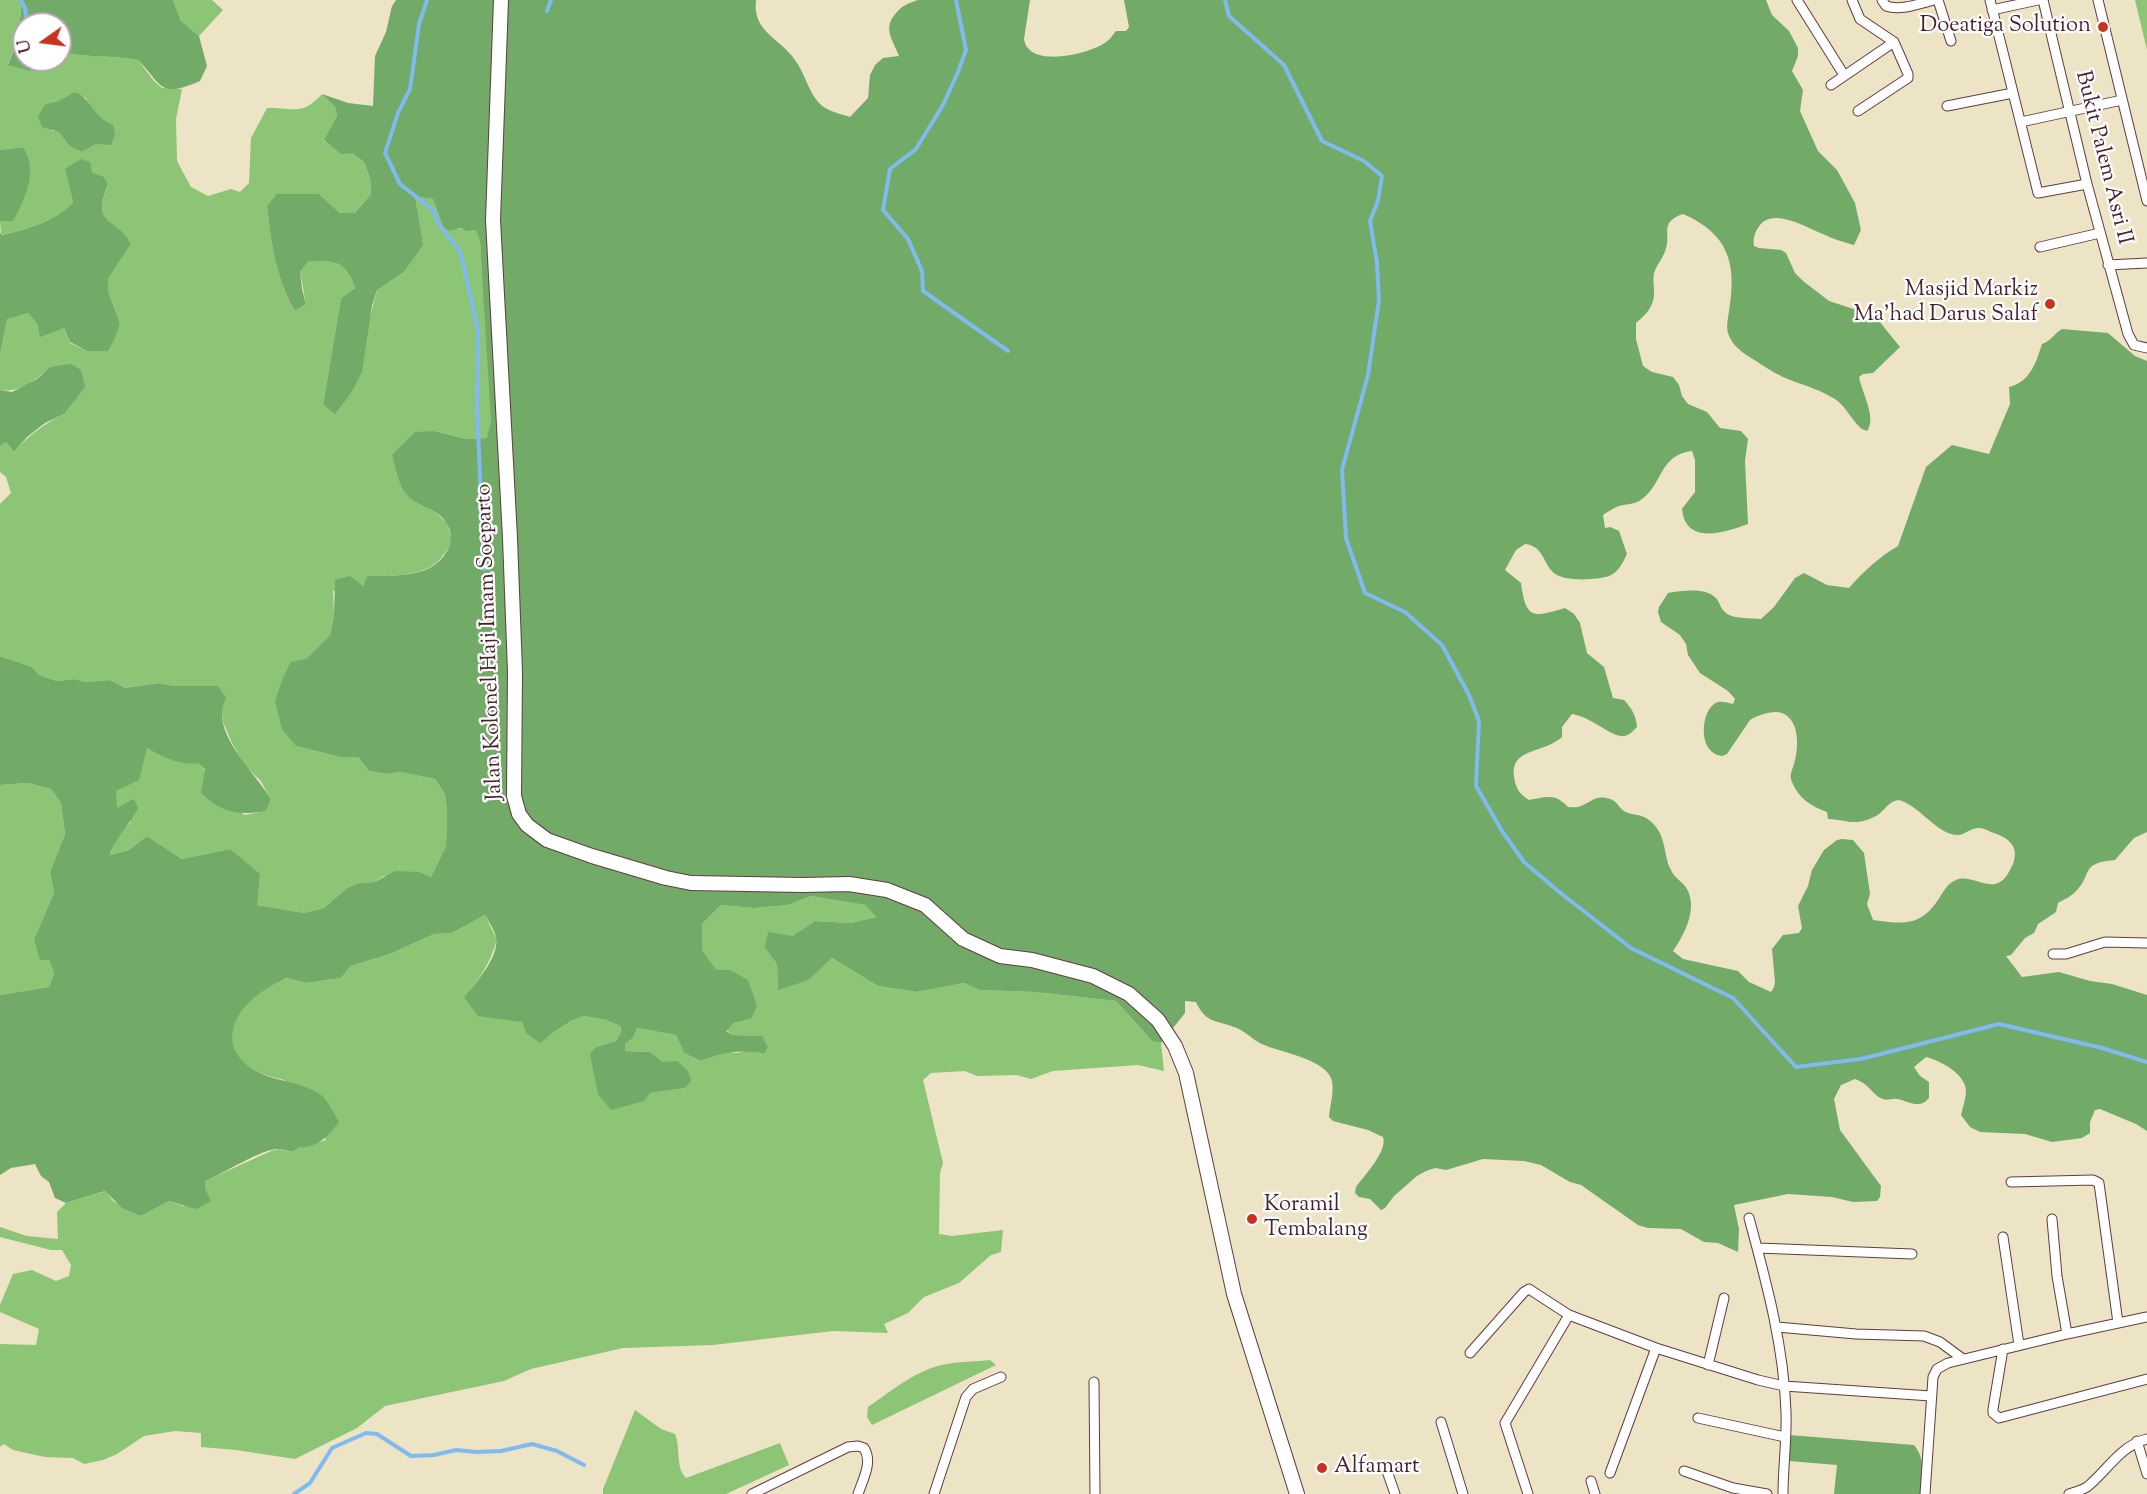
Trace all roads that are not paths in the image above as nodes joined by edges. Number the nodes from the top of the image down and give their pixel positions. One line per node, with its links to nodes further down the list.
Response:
1 (501, 0): 66 (main road, Jalan Kolonel Haji Imam Soeparto)
2 (1797, 0): 12 (street)
3 (1852, 0): 11 (street)
4 (1882, 0): 5 (street)
5 (1936, 0): 10 (street)
6 (2038, 0): 9 (street)
7 (2043, 0): 18 (street, Bukit Palem Asri II)
8 (2098, 0): 15 (street)
9 (1991, 5): 14 (street)
10 (1951, 41)
11 (1893, 42): 12 (street); 17 (street)
12 (1844, 75): 13 (street)
13 (1831, 85)
14 (2013, 93): 16 (street); 19 (street)
15 (2122, 100): 18 (street); 21 (street)
16 (1947, 106)
17 (1858, 111)
18 (2070, 112): 19 (street); 20 (street, Bukit Palem Asri II)
19 (2021, 122): 20 (street)
20 (2087, 184): 22 (street, Bukit Palem Asri II)
21 (2147, 201)
22 (2100, 233): 23 (street); 25 (street, Bukit Palem Asri II)
23 (2040, 247)
24 (2147, 263): 25 (street)
25 (2108, 265): 26 (street, Bukit Palem Asri II)
26 (2147, 348)
27 (2147, 944): 28 (street)
28 (2053, 954)
29 (2011, 1182): 38 (street)
30 (1749, 1218): 33 (street)
31 (2052, 1219): 40 (street)
32 (2003, 1237): 41 (street)
33 (1758, 1248): 34 (street); 39 (street)
34 (1912, 1254)
35 (1724, 1298): 46 (street)
36 (1569, 1315): 42 (street); 44 (street); 69 (street)
37 (2147, 1317): 38 (street)
38 (2118, 1323): 40 (street)
39 (1777, 1327): 45 (street); 50 (street)
40 (2067, 1334): 41 (street)
41 (2019, 1345): 43 (street)
42 (1656, 1348): 46 (street); 58 (street)
43 (2003, 1349): 45 (street); 48 (street)
44 (1470, 1353)
45 (1963, 1359): 51 (street)
46 (1707, 1365): 50 (street)
47 (1001, 1377): 64 (street)
48 (2147, 1379)
49 (1094, 1382): 65 (street)
50 (1784, 1386): 51 (street); 54 (street)
51 (1931, 1396): 73 (street)
52 (1698, 1418): 54 (street)
53 (1441, 1422): 68 (street)
54 (1785, 1437): 72 (street)
55 (2142, 1440): 59 (street); 61 (street)
56 (1387, 1471): 67 (street)
57 (1684, 1472): 71 (street)
58 (1610, 1473)
59 (2147, 1474)
60 (1591, 1481): 70 (street)
61 (2086, 1491): 74 (street)
62 (752, 1494): 63 (street)
63 (858, 1494)
64 (934, 1494)
65 (1095, 1494)
66 (1297, 1494)
67 (1395, 1494)
68 (1463, 1494)
69 (1528, 1494)
70 (1595, 1494)
71 (1767, 1494)
72 (1783, 1494)
73 (1925, 1494)
74 (2069, 1494)

